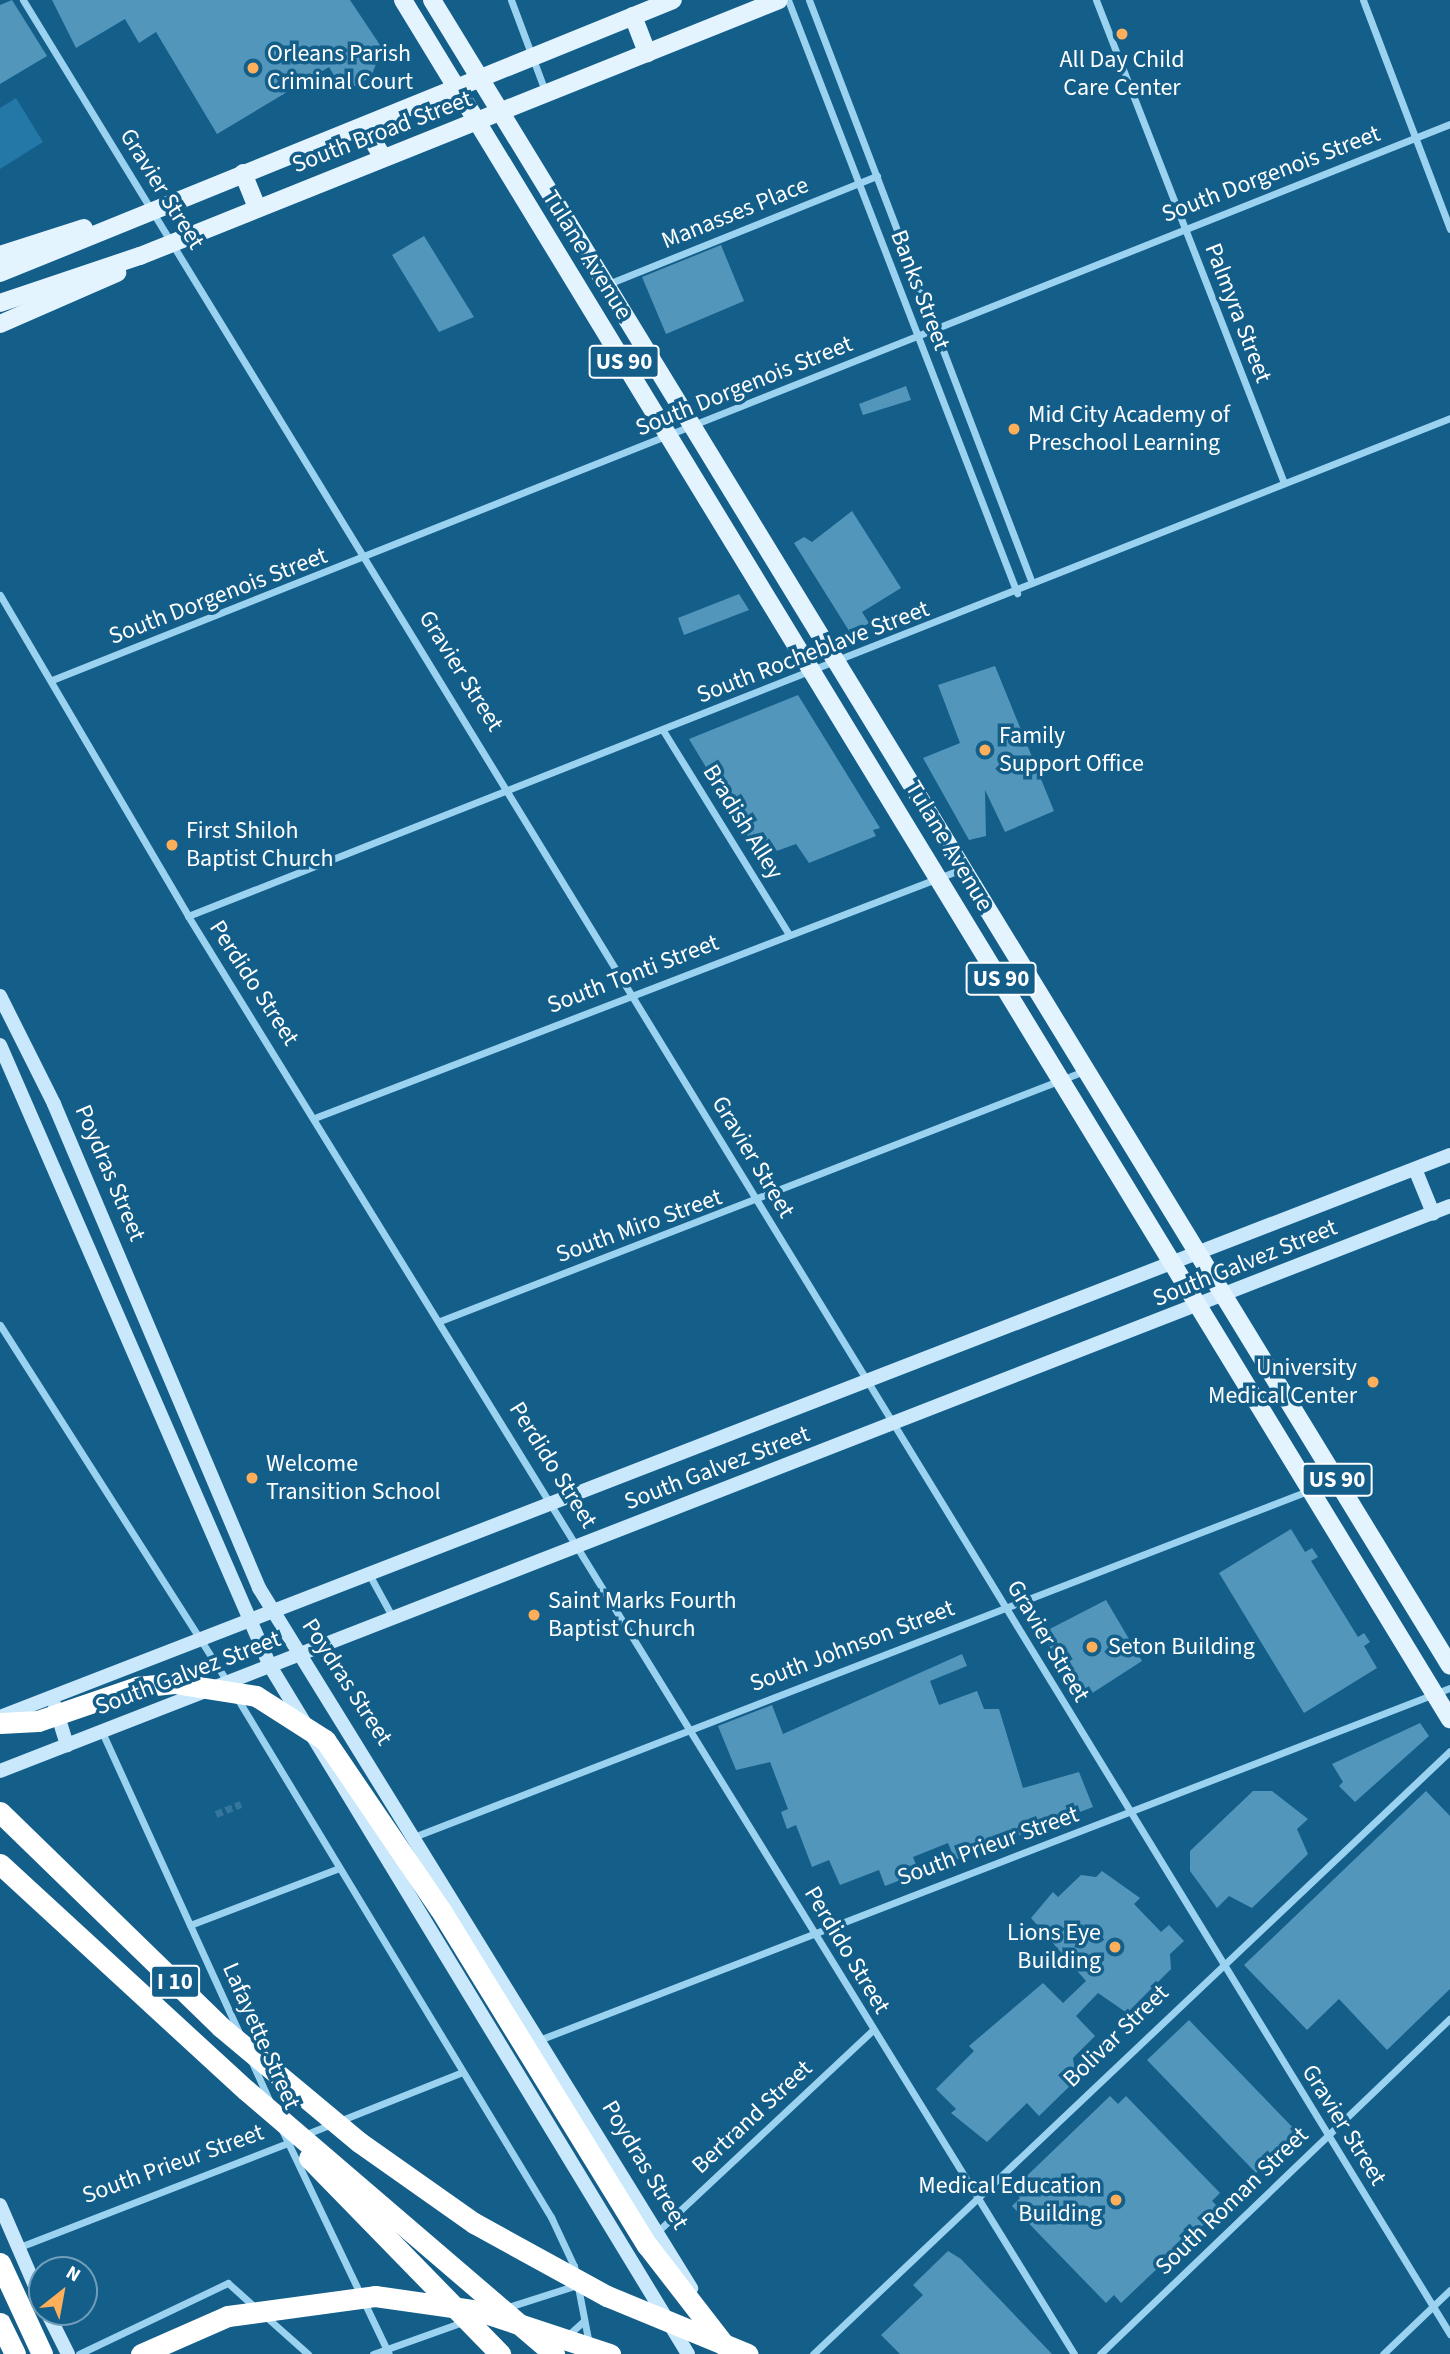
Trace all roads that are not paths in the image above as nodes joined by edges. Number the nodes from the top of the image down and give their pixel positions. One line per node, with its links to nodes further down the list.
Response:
1 (23, 0): 27 (street, Gravier Street)
2 (403, 0): 15 (main road, Tulane Avenue)
3 (432, 0): 14 (main road, Tulane Avenue)
4 (511, 0): 13 (street)
5 (673, 0): 11 (main road, South Broad Street)
6 (779, 0): 12 (main road, South Broad Street)
7 (788, 0): 25 (street, Banks Street)
8 (809, 0): 24 (street, Banks Street)
9 (1096, 0): 28 (street, Palmyra Street)
10 (1363, 0): 21 (street)
11 (633, 16): 12 (main road); 13 (main road, South Broad Street)
12 (647, 53): 16 (main road, South Broad Street)
13 (532, 56): 14 (main road, South Broad Street); 16 (street)
14 (478, 76): 15 (main road, South Broad Street); 17 (main road, Tulane Avenue)
15 (455, 85): 18 (main road, Tulane Avenue); 20 (main road, South Broad Street)
16 (546, 93): 17 (main road, South Broad Street)
17 (499, 112): 18 (main road, South Broad Street); 33 (main road, Tulane Avenue / US 90)
18 (477, 121): 22 (main road, South Broad Street); 40 (main road, Tulane Avenue / US 90)
19 (1450, 124): 21 (street, South Dorgenois Street)
20 (364, 126): 22 (main road); 23 (main road, South Broad Street)
21 (1415, 138): 28 (street, South Dorgenois Street); 29 (street)
22 (383, 158): 26 (main road, South Broad Street)
23 (243, 173): 26 (main road); 27 (main road, South Broad Street)
24 (877, 176): 25 (street, Manasses Place); 36 (street, Banks Street)
25 (859, 183): 33 (street, Manasses Place); 37 (street, Banks Street)
26 (257, 208): 30 (main road, South Broad Street)
27 (152, 210): 30 (street, Gravier Street); 31 (main road); 32 (main road, South Broad Street)
28 (1184, 228): 36 (street, South Dorgenois Street); 41 (street, Palmyra Street)
29 (1450, 229)
30 (172, 243): 34 (main road, South Broad Street); 35 (main road); 42 (street, Gravier Street)
31 (0, 255)
32 (0, 273)
33 (608, 285): 39 (main road, Tulane Avenue / US 90)
34 (0, 303)
35 (0, 324)
36 (936, 330): 37 (street, South Dorgenois Street); 43 (street, Banks Street)
37 (918, 337): 39 (street, South Dorgenois Street); 44 (street, Banks Street)
38 (1450, 418): 41 (street, South Rocheblave Street)
39 (695, 427): 40 (street, South Dorgenois Street); 46 (main road, Tulane Avenue / US 90)
40 (669, 437): 42 (street, South Dorgenois Street); 47 (main road, Tulane Avenue / US 90)
41 (1284, 483): 43 (street, South Rocheblave Street)
42 (369, 558): 48 (street, South Dorgenois Street); 50 (street, Gravier Street)
43 (1032, 583): 44 (street, South Rocheblave Street)
44 (1017, 593): 46 (street, South Rocheblave Street)
45 (0, 596): 48 (street, Perdido Street)
46 (835, 663): 47 (street, South Rocheblave Street); 51 (main road, Tulane Avenue / US 90)
47 (813, 672): 49 (street, South Rocheblave Street); 52 (main road, Tulane Avenue / US 90)
48 (52, 680): 53 (street, Perdido Street)
49 (664, 732): 50 (street, South Rocheblave Street); 54 (street, Bradish Alley)
50 (511, 789): 53 (street, South Rocheblave Street); 55 (street, Gravier Street)
51 (963, 869): 52 (street, South Tonti Street); 59 (main road, Tulane Avenue / US 90)
52 (940, 876): 54 (street, South Tonti Street); 60 (main road, Tulane Avenue / US 90)
53 (188, 916): 62 (street, Perdido Street)
54 (788, 933): 55 (street, South Tonti Street)
55 (634, 994): 62 (street, South Tonti Street); 65 (street, Gravier Street)
56 (0, 996): 82 (street, Poydras Street)
57 (0, 1045): 61 (street)
58 (0, 1055): 61 (street)
59 (1084, 1071): 60 (street, South Miro Street); 68 (main road, Tulane Avenue / US 90)
60 (1061, 1082): 65 (street, South Miro Street); 69 (main road, Tulane Avenue / US 90)
61 (25, 1093): 84 (street, Poydras Street)
62 (317, 1117): 72 (street, Perdido Street)
63 (1450, 1156): 64 (street, South Galvez Street)
64 (1415, 1169): 67 (street); 68 (street, South Galvez Street)
65 (757, 1202): 72 (street, South Miro Street); 74 (street, Gravier Street)
66 (1450, 1206): 67 (street, South Galvez Street)
67 (1433, 1213): 70 (street, South Galvez Street)
68 (1197, 1255): 69 (street, South Galvez Street); 70 (main road, Tulane Avenue / US 90)
69 (1170, 1264): 71 (main road, Tulane Avenue / US 90); 74 (street, South Galvez Street)
70 (1221, 1296): 71 (street, South Galvez Street); 76 (main road, Tulane Avenue / US 90)
71 (1195, 1306): 75 (street, South Galvez Street); 77 (main road, Tulane Avenue / US 90)
72 (440, 1321): 78 (street, Perdido Street)
73 (0, 1325): 85 (street)
74 (868, 1384): 75 (street, Gravier Street); 78 (street, South Galvez Street)
75 (894, 1423): 79 (street, South Galvez Street); 81 (street, Gravier Street)
76 (1337, 1480): 77 (street, South Johnson Street); 88 (main road, Tulane Avenue / US 90)
77 (1309, 1486): 81 (street, South Johnson Street); 90 (main road, Tulane Avenue / US 90)
78 (555, 1504): 79 (street, Perdido Street); 80 (street, South Galvez Street)
79 (580, 1545): 83 (street, South Galvez Street); 95 (street, Perdido Street)
80 (370, 1576): 82 (street, South Galvez Street); 83 (street)
81 (1006, 1608): 95 (street, South Johnson Street); 101 (street, Gravier Street)
82 (274, 1613): 84 (street, South Galvez Street); 86 (street, Poydras Street)
83 (393, 1618): 86 (street, South Galvez Street)
84 (248, 1623): 85 (street, South Galvez Street); 87 (street, Poydras Street)
85 (202, 1642): 89 (street); 91 (street, South Galvez Street)
86 (299, 1654): 87 (street, South Galvez Street); 102 (street, Poydras Street)
87 (270, 1666): 89 (street, South Galvez Street); 103 (street, Poydras Street)
88 (1450, 1666)
89 (227, 1682): 96 (street, South Galvez Street); 105 (street)
90 (1443, 1691): 93 (main road, Tulane Avenue / US 90); 101 (street, South Prieur Street)
91 (53, 1699): 92 (street, South Galvez Street); 97 (street)
92 (0, 1717)
93 (1450, 1719)
94 (0, 1723): 130 (highway)
95 (690, 1729): 102 (street, South Johnson Street); 107 (street, Perdido Street)
96 (102, 1731): 97 (street, South Galvez Street); 106 (street, Lafayette Street)
97 (67, 1745): 99 (street, South Galvez Street)
98 (1450, 1751): 108 (street, Bolivar Street)
99 (0, 1771)
100 (0, 1812): 130 (highway, I 10)
101 (1129, 1813): 107 (street, South Prieur Street); 108 (street, Gravier Street)
102 (416, 1836): 103 (street, South Johnson Street); 111 (street, Poydras Street)
103 (381, 1851): 143 (street, Poydras Street)
104 (0, 1864): 113 (highway, I 10)
105 (337, 1868): 106 (street); 112 (street)
106 (190, 1925): 115 (street, Lafayette Street)
107 (813, 1931): 110 (street, Perdido Street); 111 (street, South Prieur Street)
108 (1222, 1961): 114 (street, Gravier Street); 116 (street, Bolivar Street)
109 (1450, 2018): 114 (street, South Roman Street)
110 (873, 2030): 116 (street, Perdido Street); 118 (street, Bertrand Street)
111 (539, 2040): 118 (street, Poydras Street)
112 (462, 2071): 115 (street, South Prieur Street); 122 (street)
113 (246, 2090): 138 (highway, I 10); 140 (highway)
114 (1328, 2136): 124 (street, Gravier Street); 146 (street, South Roman Street)
115 (288, 2143): 119 (street, South Prieur Street); 129 (street, Lafayette Street)
116 (976, 2198): 144 (street, Bolivar Street); 145 (street, Perdido Street)
117 (0, 2206): 119 (street)
118 (657, 2232): 130 (street, Poydras Street)
119 (16, 2248): 121 (street)
120 (0, 2263): 132 (highway)
121 (28, 2273)
122 (577, 2285): 125 (street); 129 (street)
123 (1450, 2290): 124 (street)
124 (1434, 2305): 128 (street, Gravier Street); 147 (street)
125 (584, 2321): 139 (street); 141 (street)
126 (0, 2323): 131 (highway)
127 (54, 2326): 133 (street)
128 (1450, 2334)
129 (387, 2352): 137 (street)
130 (736, 2353)
131 (15, 2354)
132 (42, 2354)
133 (68, 2354)
134 (79, 2354): 136 (street)
135 (141, 2354): 142 (highway)
136 (308, 2354)
137 (373, 2354)
138 (500, 2354)
139 (545, 2354)
140 (554, 2354)
141 (595, 2354)
142 (610, 2354)
143 (688, 2354)
144 (813, 2354)
145 (1074, 2354)
146 (1100, 2354)
147 (1383, 2354)

